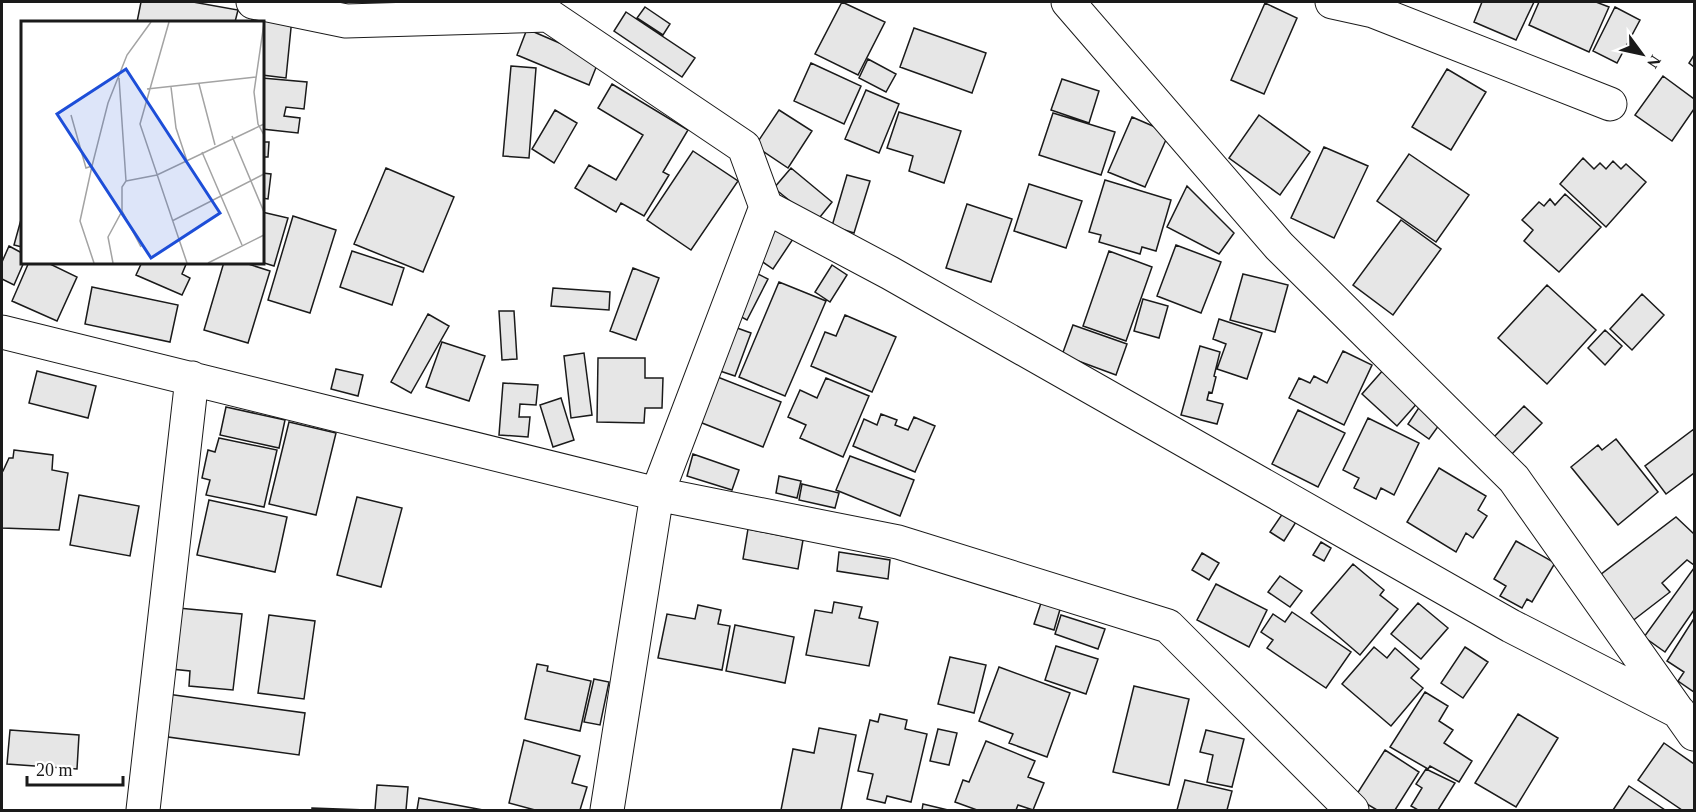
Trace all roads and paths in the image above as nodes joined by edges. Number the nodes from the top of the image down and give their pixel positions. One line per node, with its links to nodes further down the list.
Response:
1 (253, 2): 4 (street)
2 (1332, 2): 5 (street)
3 (1072, 4): 10 (street)
4 (543, 8): 6 (street)
5 (1610, 105)
6 (766, 207): 9 (street); 10 (street)
7 (2, 332): 8 (street)
8 (192, 378): 9 (street); 11 (street)
9 (657, 494): 12 (street); 13 (street)
10 (1687, 723)
11 (143, 810)
12 (607, 810)
13 (1352, 810)

